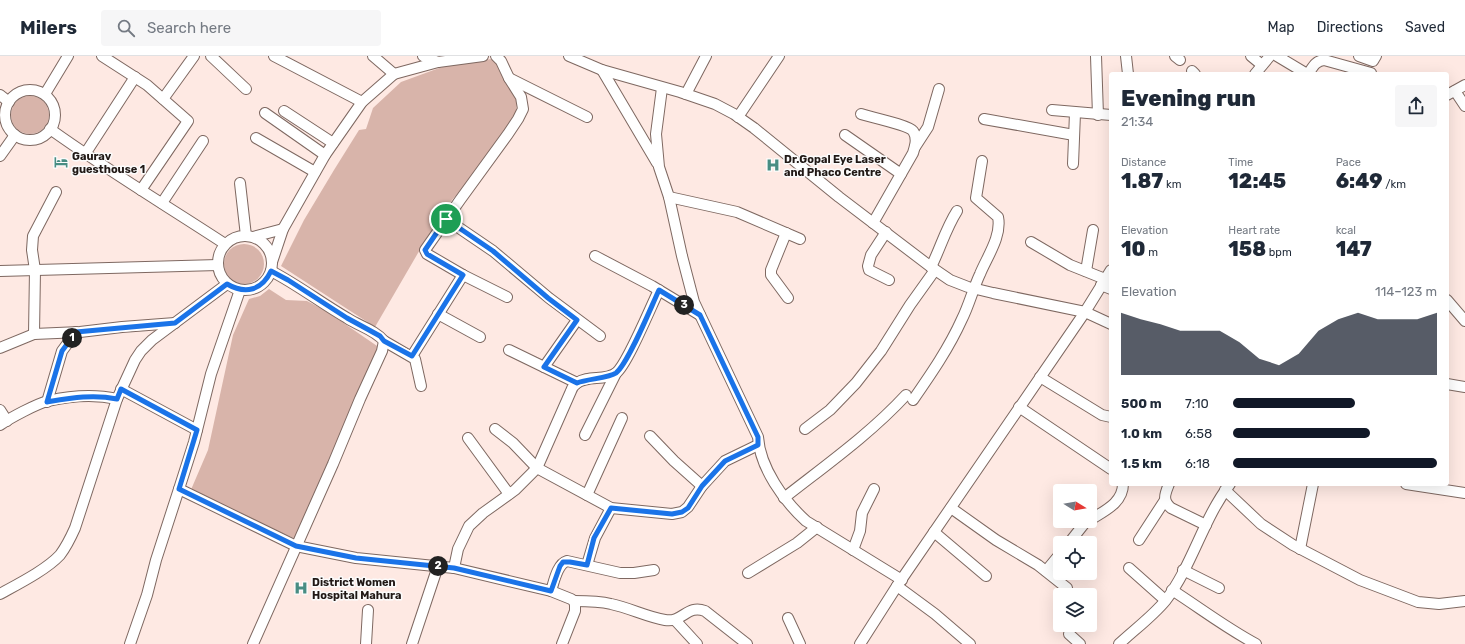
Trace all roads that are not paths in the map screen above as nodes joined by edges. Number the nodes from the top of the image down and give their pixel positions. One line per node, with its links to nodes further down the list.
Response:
1 (68, 56): 37 (street)
2 (102, 56): 30 (street)
3 (194, 56): 40 (street)
4 (211, 56): 34 (street)
5 (274, 56): 42 (street)
6 (373, 56): 29 (street)
7 (423, 56): 20 (street)
8 (483, 56): 20 (street)
9 (496, 56): 31 (street)
10 (706, 56): 38 (street)
11 (779, 56): 51 (street)
12 (1096, 56): 49 (street)
13 (1126, 56): 23 (street)
14 (1251, 56): 21 (street)
15 (1270, 56): 21 (street)
16 (1277, 56): 25 (street)
17 (1359, 56): 19 (street)
18 (574, 57): 22 (street)
19 (1374, 59): 28 (street)
20 (438, 62): 29 (street)
21 (1262, 65): 24 (street)
22 (602, 70): 33 (street); 67 (street)
23 (1128, 72)
24 (1257, 72)
25 (1305, 72)
26 (1309, 72): 27 (street)
27 (1364, 72)
28 (1371, 72)
29 (394, 74): 42 (street)
30 (135, 77): 40 (street); 62 (street)
31 (509, 78): 52 (street); 76 (street)
32 (1465, 85): 36 (street)
33 (662, 88): 38 (street); 67 (street)
34 (246, 89)
35 (938, 89): 61 (street)
36 (1451, 93): 43 (street)
37 (45, 94): 41 (street); 54 (street)
38 (686, 94): 51 (street)
39 (0, 96): 41 (street)
40 (163, 98): 71 (street)
41 (9, 102): 55 (street)
42 (362, 102): 60 (street)
43 (1465, 106)
44 (1052, 110): 47 (street)
45 (284, 111): 60 (street)
46 (265, 113): 63 (street)
47 (1075, 113): 49 (street); 57 (street)
48 (861, 114): 61 (street)
49 (1098, 115): 50 (street)
50 (1109, 115)
51 (738, 117): 77 (street)
52 (586, 118)
53 (984, 119): 57 (street)
54 (50, 129): 55 (street); 62 (street)
55 (15, 135): 64 (street)
56 (845, 135): 69 (street)
57 (1074, 135): 66 (street)
58 (256, 138): 68 (street)
59 (203, 141): 74 (street)
60 (333, 142): 63 (street)
61 (915, 147): 69 (street)
62 (85, 154): 71 (street)
63 (326, 155): 68 (street)
64 (0, 156)
65 (982, 161): 97 (street)
66 (1073, 164)
67 (660, 167): 73 (street)
68 (315, 172): 78 (street)
69 (901, 174): 77 (street)
70 (240, 183): 82 (street)
71 (141, 190): 74 (street)
72 (56, 192): 90 (street)
73 (670, 197): 81 (street); 105 (street)
74 (162, 203): 85 (street)
75 (957, 211): 89 (street)
76 (446, 219): 93 (street); 106 (street)
77 (873, 223): 80 (street)
78 (283, 229): 82 (street); 88 (street)
79 (1093, 230): 92 (street)
80 (886, 232): 89 (street); 94 (street)
81 (786, 233): 83 (street); 101 (street)
82 (250, 236): 85 (street); 88 (street)
83 (800, 239)
84 (1031, 242): 92 (street)
85 (225, 244): 87 (street)
86 (595, 256): 99 (street)
87 (218, 265): 90 (street); 95 (street)
88 (272, 266): 98 (street); 114 (street)
89 (933, 268): 97 (street); 134 (street)
90 (35, 270): 91 (street); 111 (street)
91 (0, 271)
92 (1086, 271): 96 (street)
93 (463, 275): 100 (street); 104 (street)
94 (889, 280)
95 (227, 284): 98 (street); 108 (street)
96 (1106, 284): 103 (street)
97 (974, 289): 103 (street); 153 (street)
98 (240, 290): 135 (street)
99 (659, 290): 105 (street); 119 (street)
100 (507, 297)
101 (788, 298)
102 (1449, 302): 107 (street)
103 (1085, 312): 109 (street); 120 (street)
104 (438, 314): 113 (street); 117 (street)
105 (700, 315): 139 (street)
106 (577, 320): 112 (street); 118 (street)
107 (1465, 321)
108 (175, 323): 110 (street); 125 (street)
109 (1109, 323)
110 (76, 332): 111 (street); 127 (street)
111 (34, 334): 115 (street)
112 (600, 336)
113 (480, 337)
114 (384, 341): 117 (street); 164 (street)
115 (0, 348)
116 (509, 350): 118 (street)
117 (412, 356): 123 (street)
118 (544, 367): 121 (street)
119 (616, 373): 121 (street); 136 (street)
120 (1040, 377): 128 (street); 130 (street)
121 (577, 383): 140 (street)
122 (1449, 384): 124 (street)
123 (421, 386)
124 (1465, 388)
125 (121, 389): 126 (street); 135 (street)
126 (117, 399): 127 (street); 181 (street)
127 (47, 402): 132 (street)
128 (1019, 407): 141 (street); 156 (street)
129 (0, 410): 132 (street)
130 (1109, 417)
131 (622, 418): 152 (street)
132 (3, 423)
133 (495, 429): 140 (street)
134 (805, 429)
135 (197, 430): 149 (street)
136 (585, 434)
137 (650, 436): 142 (street)
138 (468, 438): 151 (street)
139 (758, 445): 142 (street); 153 (street)
140 (537, 468): 151 (street); 152 (street)
141 (1109, 468)
142 (702, 486): 155 (street)
143 (1123, 486): 157 (street)
144 (1168, 486): 154 (street)
145 (1313, 486): 165 (street)
146 (1421, 486): 150 (street)
147 (1228, 487): 158 (street); 165 (street)
148 (874, 488): 166 (street)
149 (179, 489): 164 (street); 190 (street)
150 (1465, 492)
151 (509, 494): 170 (street)
152 (587, 495): 155 (street)
153 (784, 498): 159 (street)
154 (1165, 500): 158 (street); 163 (street)
155 (611, 508): 168 (street)
156 (951, 508): 161 (street); 174 (street)
157 (1097, 515)
158 (1206, 525): 173 (street)
159 (817, 527): 166 (street); 175 (street)
160 (1082, 528): 162 (street)
161 (934, 532): 176 (street); 177 (street)
162 (1075, 536)
163 (1139, 540)
164 (296, 546): 169 (street); 191 (street)
165 (1300, 549): 185 (street)
166 (853, 550): 177 (street)
167 (1053, 562): 174 (street)
168 (587, 565): 172 (street); 182 (street)
169 (438, 566): 170 (street); 193 (street)
170 (454, 568): 182 (street)
171 (1129, 568): 183 (street)
172 (654, 570)
173 (1183, 570): 179 (street); 180 (street)
174 (1046, 571): 178 (street)
175 (748, 573)
176 (986, 576)
177 (900, 583): 198 (street); 199 (street)
178 (1067, 588)
179 (1219, 588)
180 (1172, 590): 183 (street); 202 (street)
181 (1, 591)
182 (551, 591): 184 (street)
183 (1165, 600): 201 (street)
184 (574, 601): 188 (street); 194 (street)
185 (1465, 601)
186 (368, 610): 192 (street)
187 (788, 618): 197 (street)
188 (674, 620): 195 (street); 196 (street)
189 (1069, 634): 200 (street)
190 (130, 644)
191 (253, 644)
192 (366, 644)
193 (412, 644)
194 (562, 644)
195 (697, 644)
196 (747, 644)
197 (800, 644)
198 (860, 644)
199 (970, 644)
200 (1080, 644)
201 (1118, 644)
202 (1256, 644)

